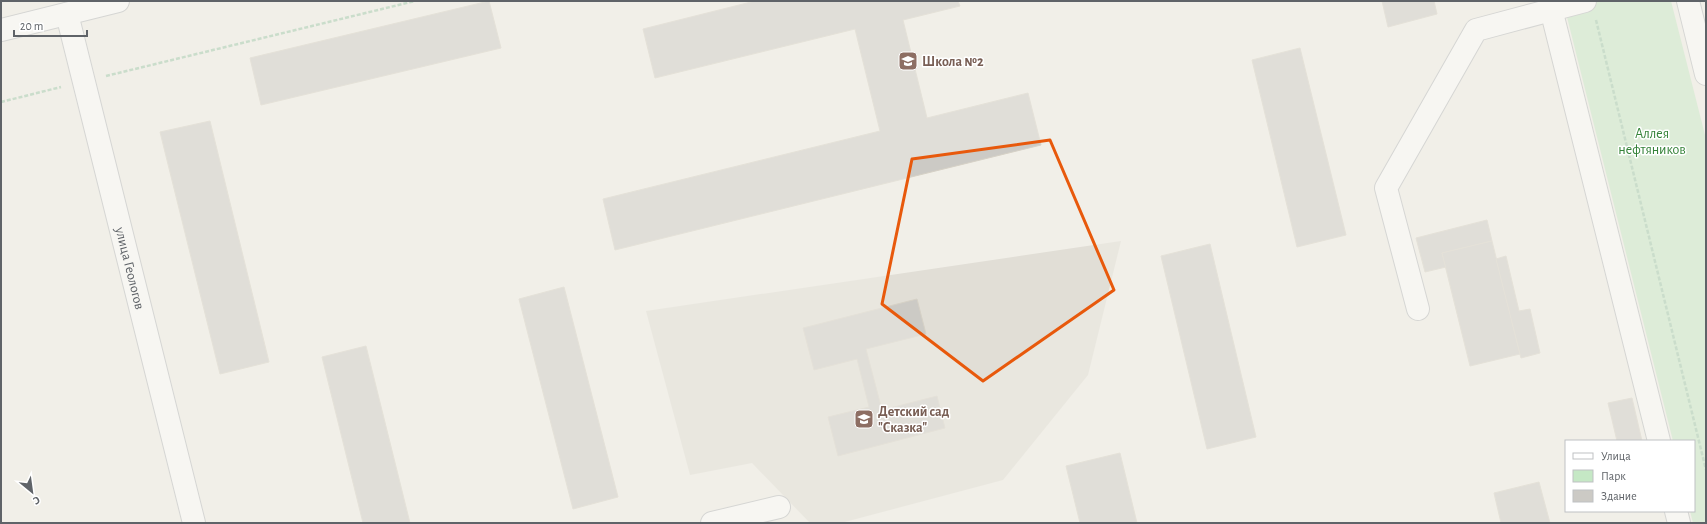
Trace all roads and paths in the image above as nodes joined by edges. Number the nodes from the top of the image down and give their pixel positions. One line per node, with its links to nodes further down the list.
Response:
1 (118, 1): 6 (street)
2 (415, 1): 9 (path)
3 (1688, 1): 8 (street)
4 (1550, 5): 5 (street); 11 (street); 12 (street)
5 (1590, 9): 13 (path)
6 (67, 14): 7 (street); 9 (street, улица Геологов)
7 (1, 30)
8 (1706, 74)
9 (84, 81): 10 (path); 16 (street, улица Геологов)
10 (1, 102)
11 (1418, 309)
12 (1658, 440)
13 (1706, 470)
14 (779, 507): 17 (street)
15 (1676, 512): 18 (street)
16 (194, 523)
17 (712, 523)
18 (1679, 523)

